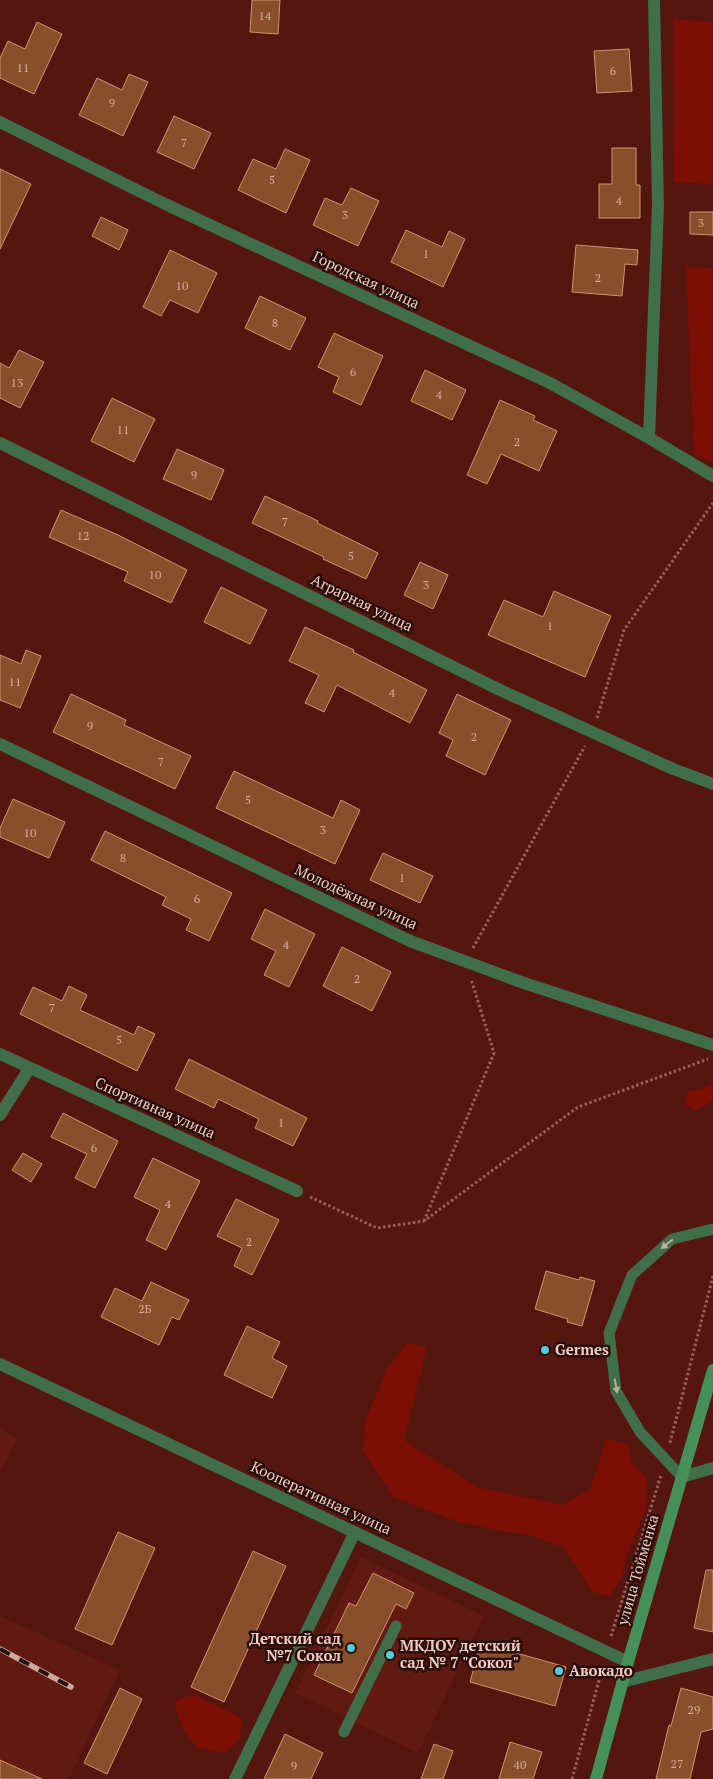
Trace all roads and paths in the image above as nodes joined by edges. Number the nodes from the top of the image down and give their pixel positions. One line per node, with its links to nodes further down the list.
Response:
1 (654, 0): 3 (street)
2 (0, 122): 3 (street, Городская улица)
3 (649, 438): 5 (street, Городская улица)
4 (0, 443): 7 (street, Аграрная улица)
5 (713, 476)
6 (713, 503): 7 (path)
7 (593, 732): 9 (street, Аграрная улица); 10 (path)
8 (0, 744): 10 (street, Молодёжная улица)
9 (713, 784)
10 (465, 962): 11 (street, Молодёжная улица); 17 (path)
11 (713, 1045)
12 (0, 1054): 14 (street, Спортивная улица)
13 (713, 1058): 17 (path)
14 (28, 1069): 15 (street); 16 (street, Спортивная улица)
15 (0, 1115)
16 (297, 1191): 17 (path)
17 (424, 1221)
18 (713, 1229): 22 (lane, one-way to 22)
19 (713, 1276): 22 (path)
20 (0, 1364): 25 (street, Кооперативная улица)
21 (713, 1370): 24 (street, улица Тойменка)
22 (666, 1461): 24 (lane); 27 (path)
23 (713, 1468): 24 (street)
24 (682, 1477): 29 (street, улица Тойменка)
25 (355, 1532): 27 (street, Кооперативная улица); 32 (street)
26 (396, 1626): 31 (lane)
27 (606, 1651): 29 (street, Кооперативная улица); 33 (path)
28 (713, 1659): 30 (street)
29 (628, 1662): 30 (street, улица Тойменка)
30 (622, 1682): 34 (street, улица Тойменка)
31 (344, 1732)
32 (235, 1779)
33 (572, 1779)
34 (596, 1779)

